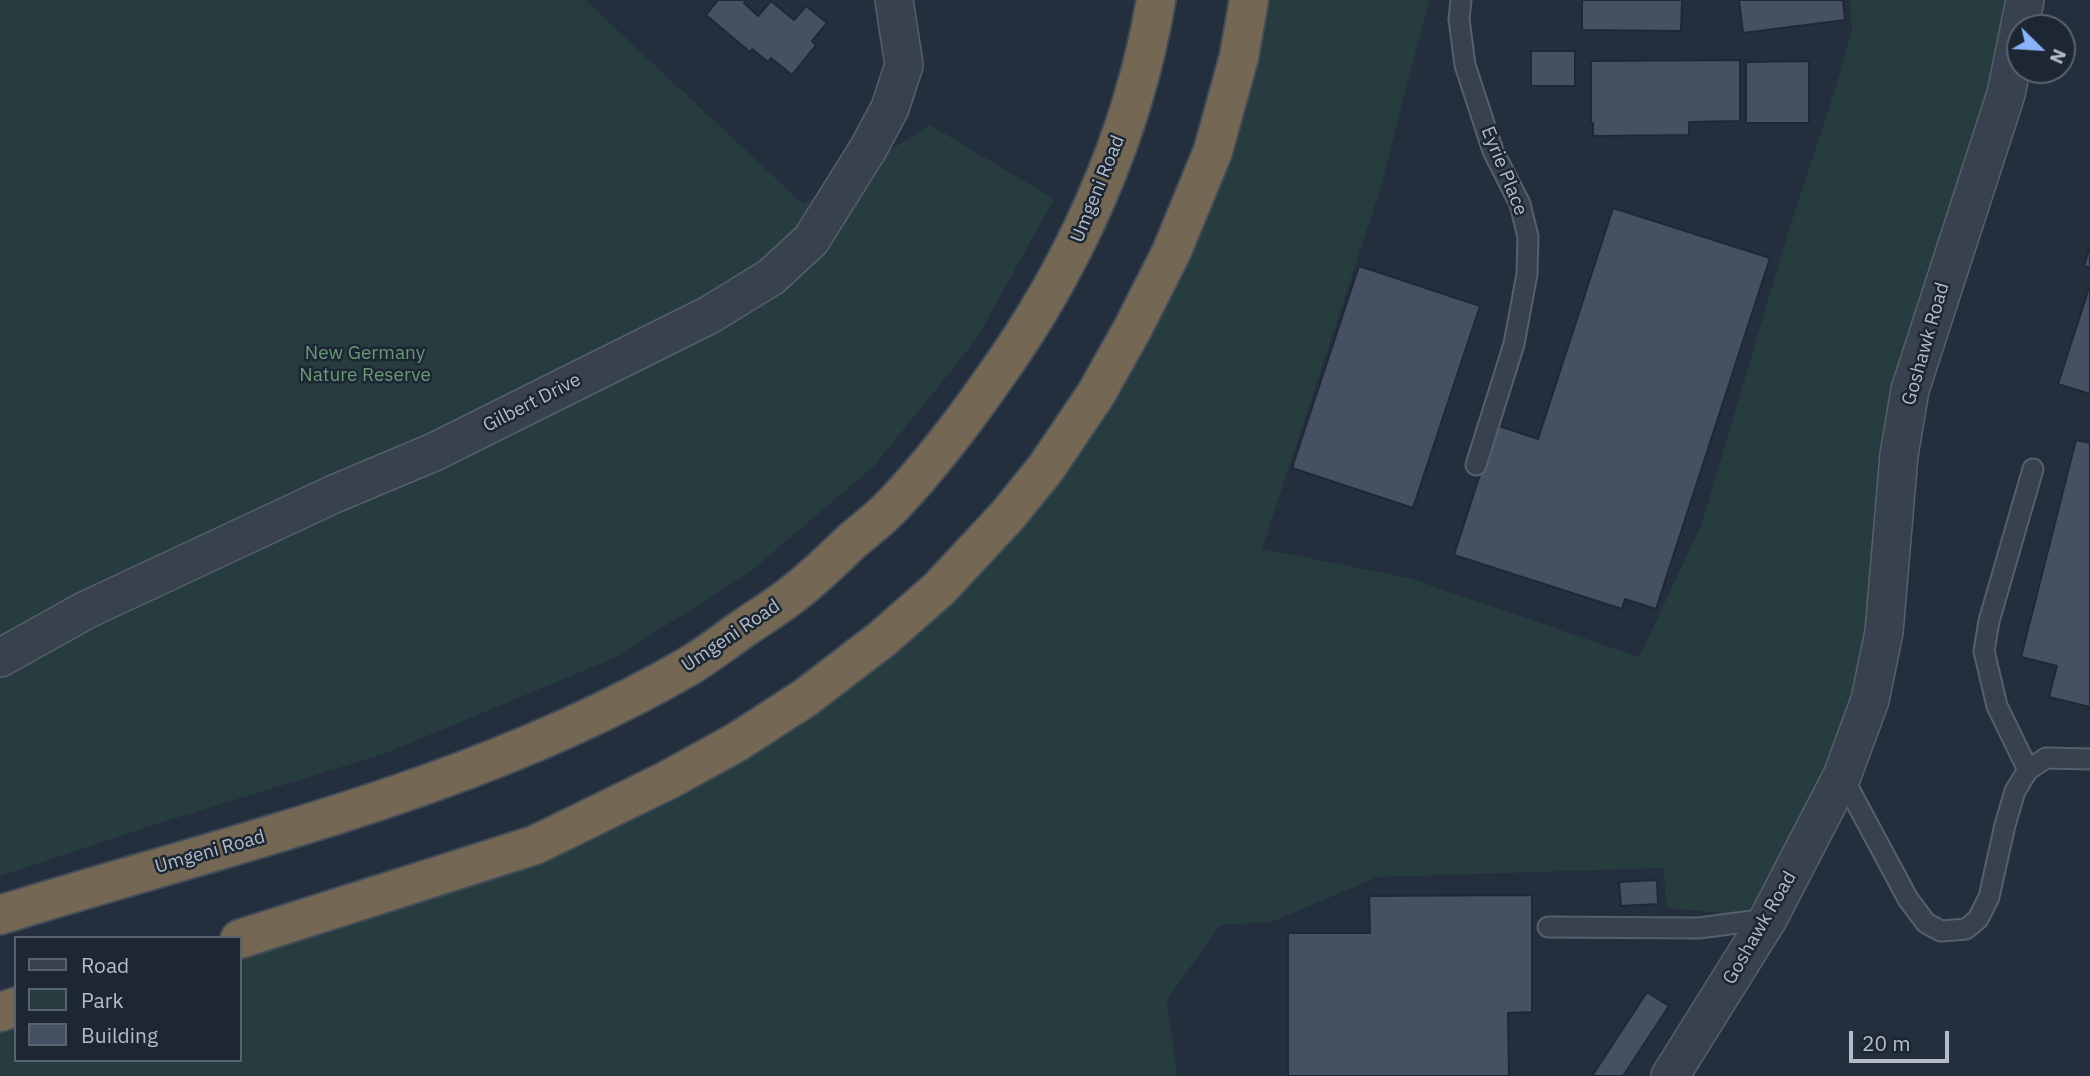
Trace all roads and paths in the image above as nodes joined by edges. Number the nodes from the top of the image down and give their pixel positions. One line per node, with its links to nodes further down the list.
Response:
1 (894, 0): 8 (street, Gilbert Drive)
2 (1156, 0): 12 (highway, Umgeni Road)
3 (1249, 0): 15 (highway)
4 (1461, 0): 6 (lane, Eyrie Place)
5 (2025, 0): 11 (street, Goshawk Road)
6 (1476, 465)
7 (2033, 469): 10 (lane)
8 (0, 658)
9 (2090, 760): 10 (lane)
10 (2028, 770): 11 (lane)
11 (1842, 776): 13 (street, Goshawk Road)
12 (0, 915)
13 (1768, 919): 14 (lane); 16 (street, Goshawk Road)
14 (1548, 927)
15 (242, 938)
16 (1670, 1076)

